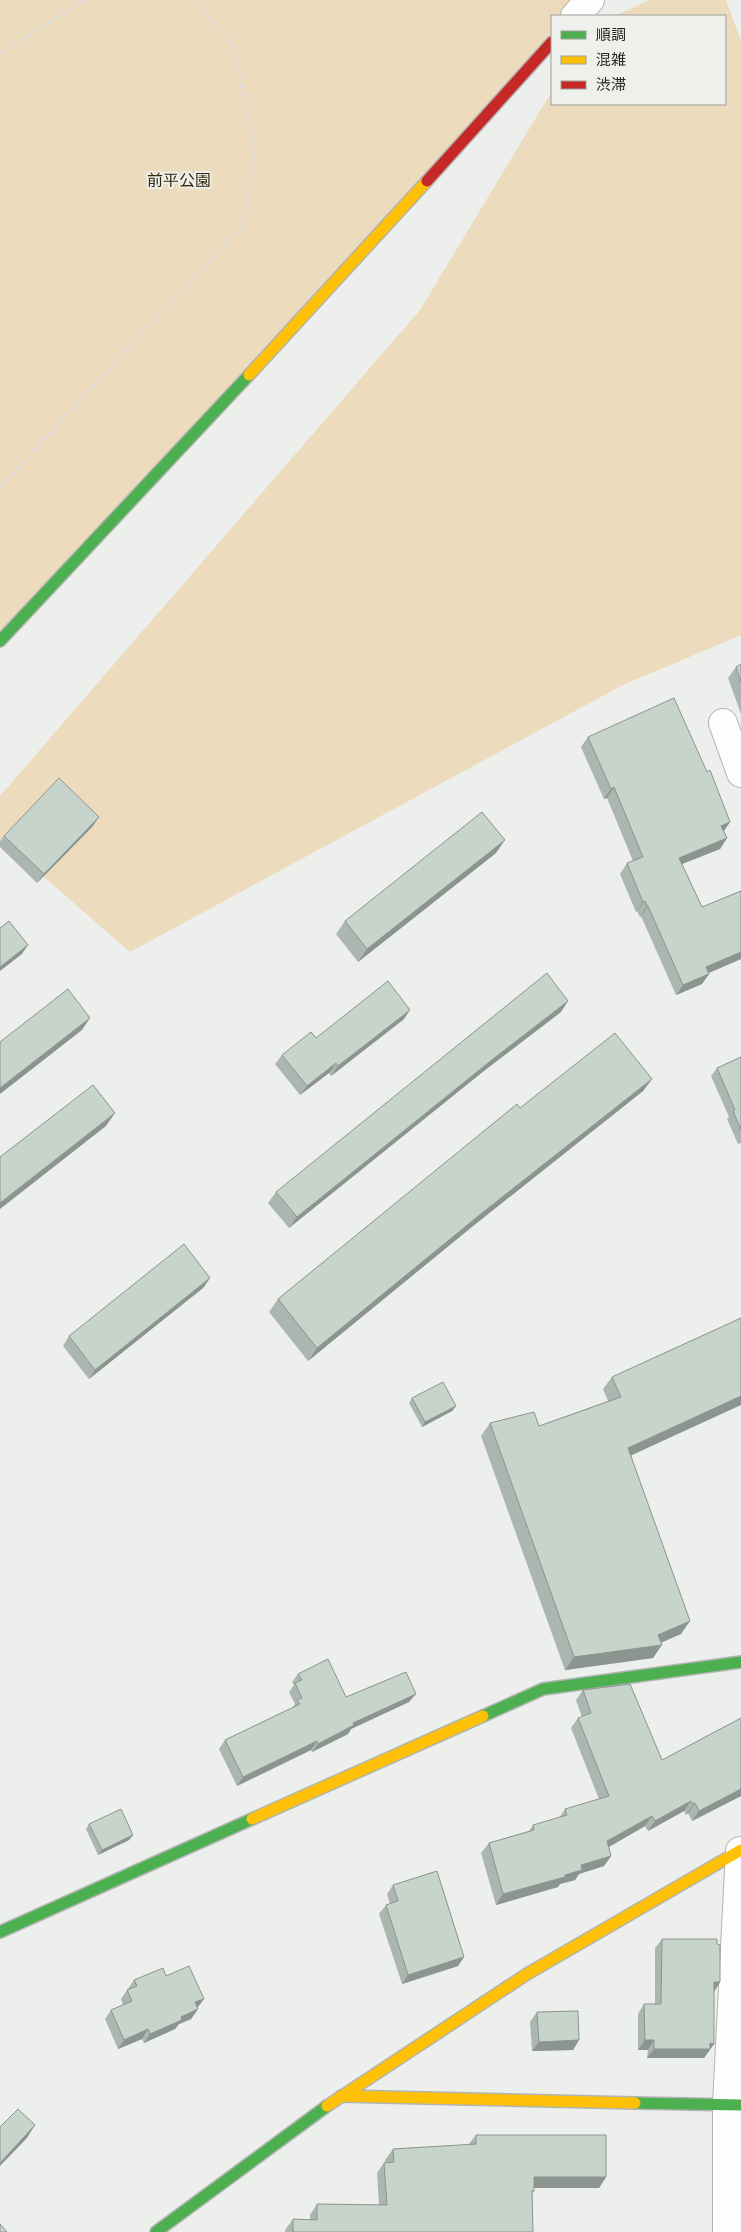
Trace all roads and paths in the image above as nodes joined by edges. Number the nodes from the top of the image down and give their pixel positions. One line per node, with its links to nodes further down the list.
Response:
1 (86, 0): 6 (path)
2 (193, 0): 7 (path)
3 (590, 0): 4 (street)
4 (576, 15)
5 (551, 43): 8 (street)
6 (0, 53)
7 (0, 487)
8 (0, 641)
9 (723, 723): 10 (street)
10 (741, 773)
11 (741, 1662): 13 (street)
12 (740, 1851): 14 (street); 15 (street)
13 (0, 1932)
14 (341, 2096): 15 (street); 16 (street)
15 (734, 2104): 17 (street)
16 (156, 2232)
17 (727, 2232)

